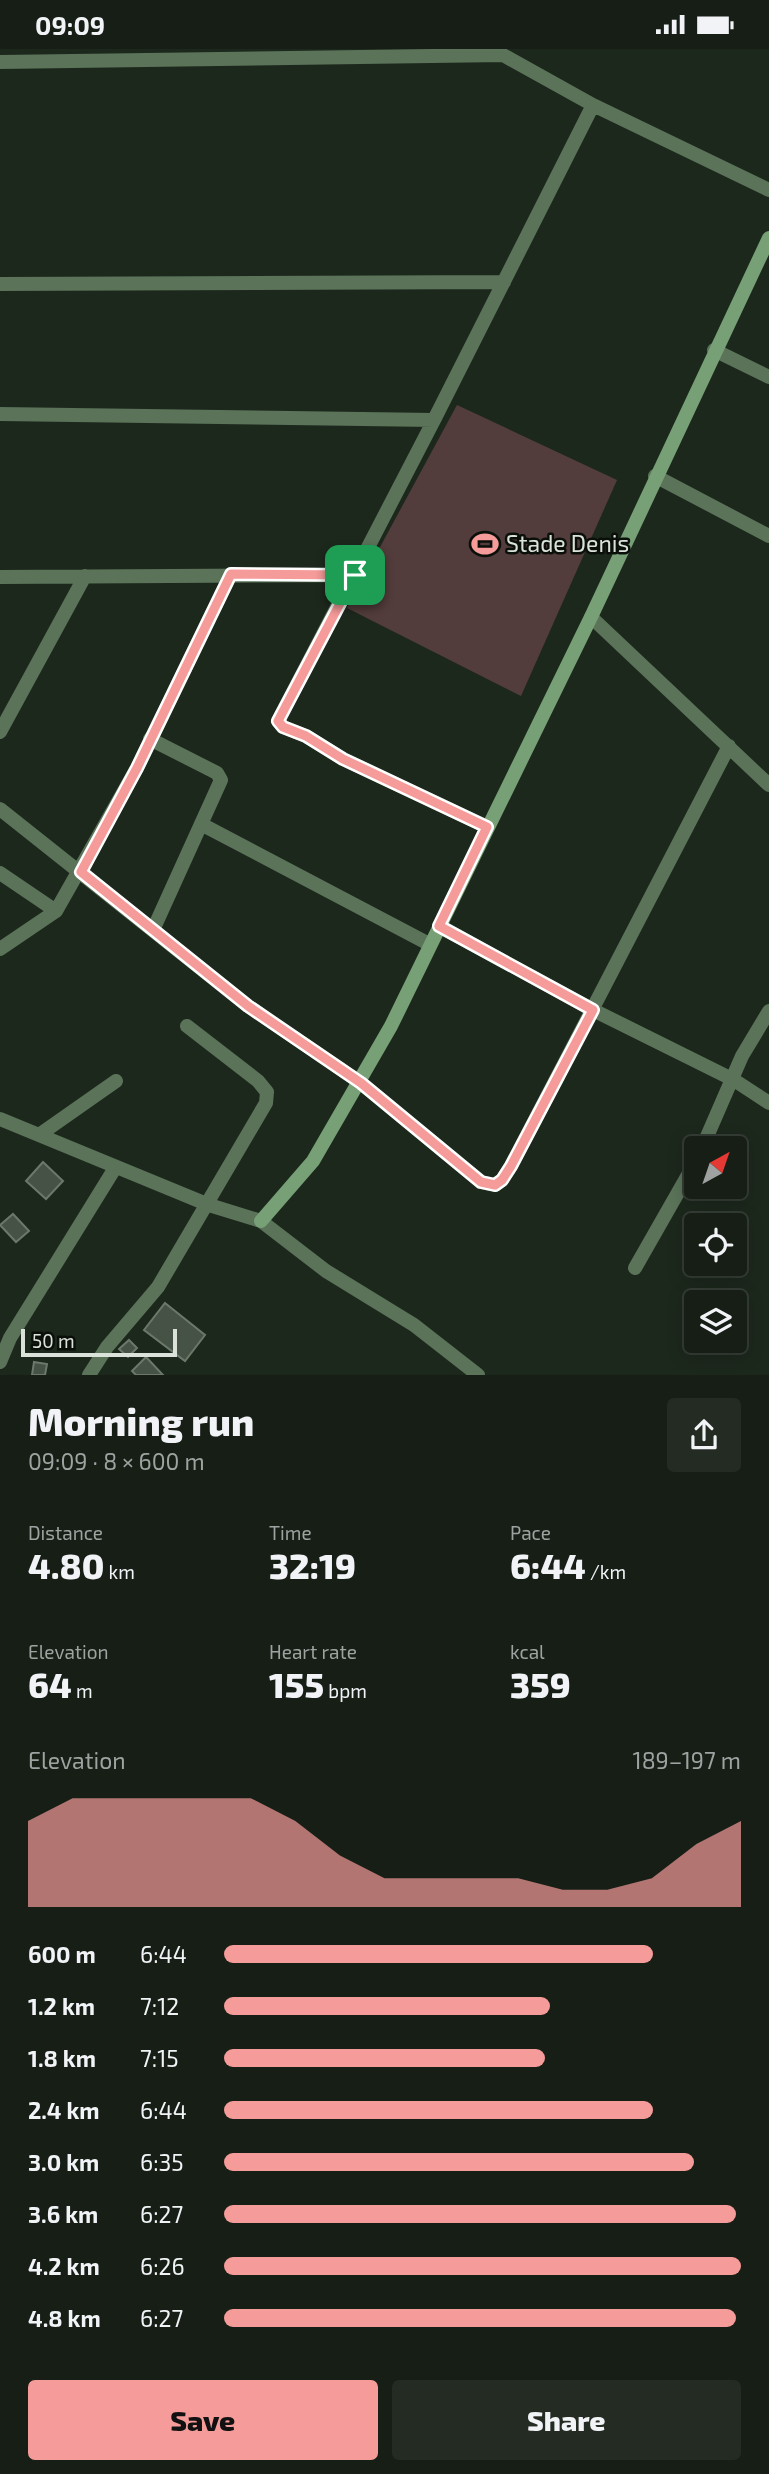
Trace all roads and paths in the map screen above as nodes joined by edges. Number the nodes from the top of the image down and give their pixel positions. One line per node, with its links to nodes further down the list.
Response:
1 (499, 52): 2 (street); 3 (street)
2 (0, 62)
3 (593, 105): 4 (street); 6 (street)
4 (769, 190)
5 (769, 238): 8 (street)
6 (504, 282): 7 (street); 11 (street)
7 (0, 284)
8 (714, 350): 9 (street); 12 (street)
9 (769, 377)
10 (0, 414): 11 (street)
11 (434, 420): 15 (street)
12 (655, 476): 13 (street); 18 (street)
13 (769, 537)
14 (231, 574): 15 (street); 16 (street); 20 (street)
15 (355, 575): 25 (street)
16 (85, 576): 17 (street); 19 (street)
17 (0, 577)
18 (591, 617): 21 (street); 25 (street)
19 (0, 732)
20 (150, 739): 24 (street); 26 (street)
21 (729, 746): 22 (street); 33 (street)
22 (769, 785)
23 (0, 809): 26 (street)
24 (201, 824): 30 (street); 31 (street)
25 (487, 827): 29 (street)
26 (81, 872): 28 (street); 30 (street)
27 (0, 873): 28 (street)
28 (56, 911): 32 (street)
29 (439, 926): 31 (street); 33 (street)
30 (153, 930): 38 (street)
31 (429, 944): 38 (street)
32 (0, 949)
33 (593, 1010): 36 (street); 38 (street)
34 (769, 1011): 36 (street)
35 (187, 1026): 45 (street)
36 (734, 1080): 39 (street); 42 (street)
37 (116, 1081): 41 (street)
38 (361, 1083): 46 (street)
39 (769, 1103)
40 (0, 1118): 41 (street)
41 (39, 1135): 43 (street)
42 (708, 1136)
43 (115, 1168): 45 (street); 48 (street)
44 (684, 1182): 47 (street)
45 (209, 1205): 46 (street); 49 (street)
46 (261, 1221): 50 (street)
47 (635, 1268)
48 (0, 1362)
49 (89, 1375)
50 (478, 1375)

